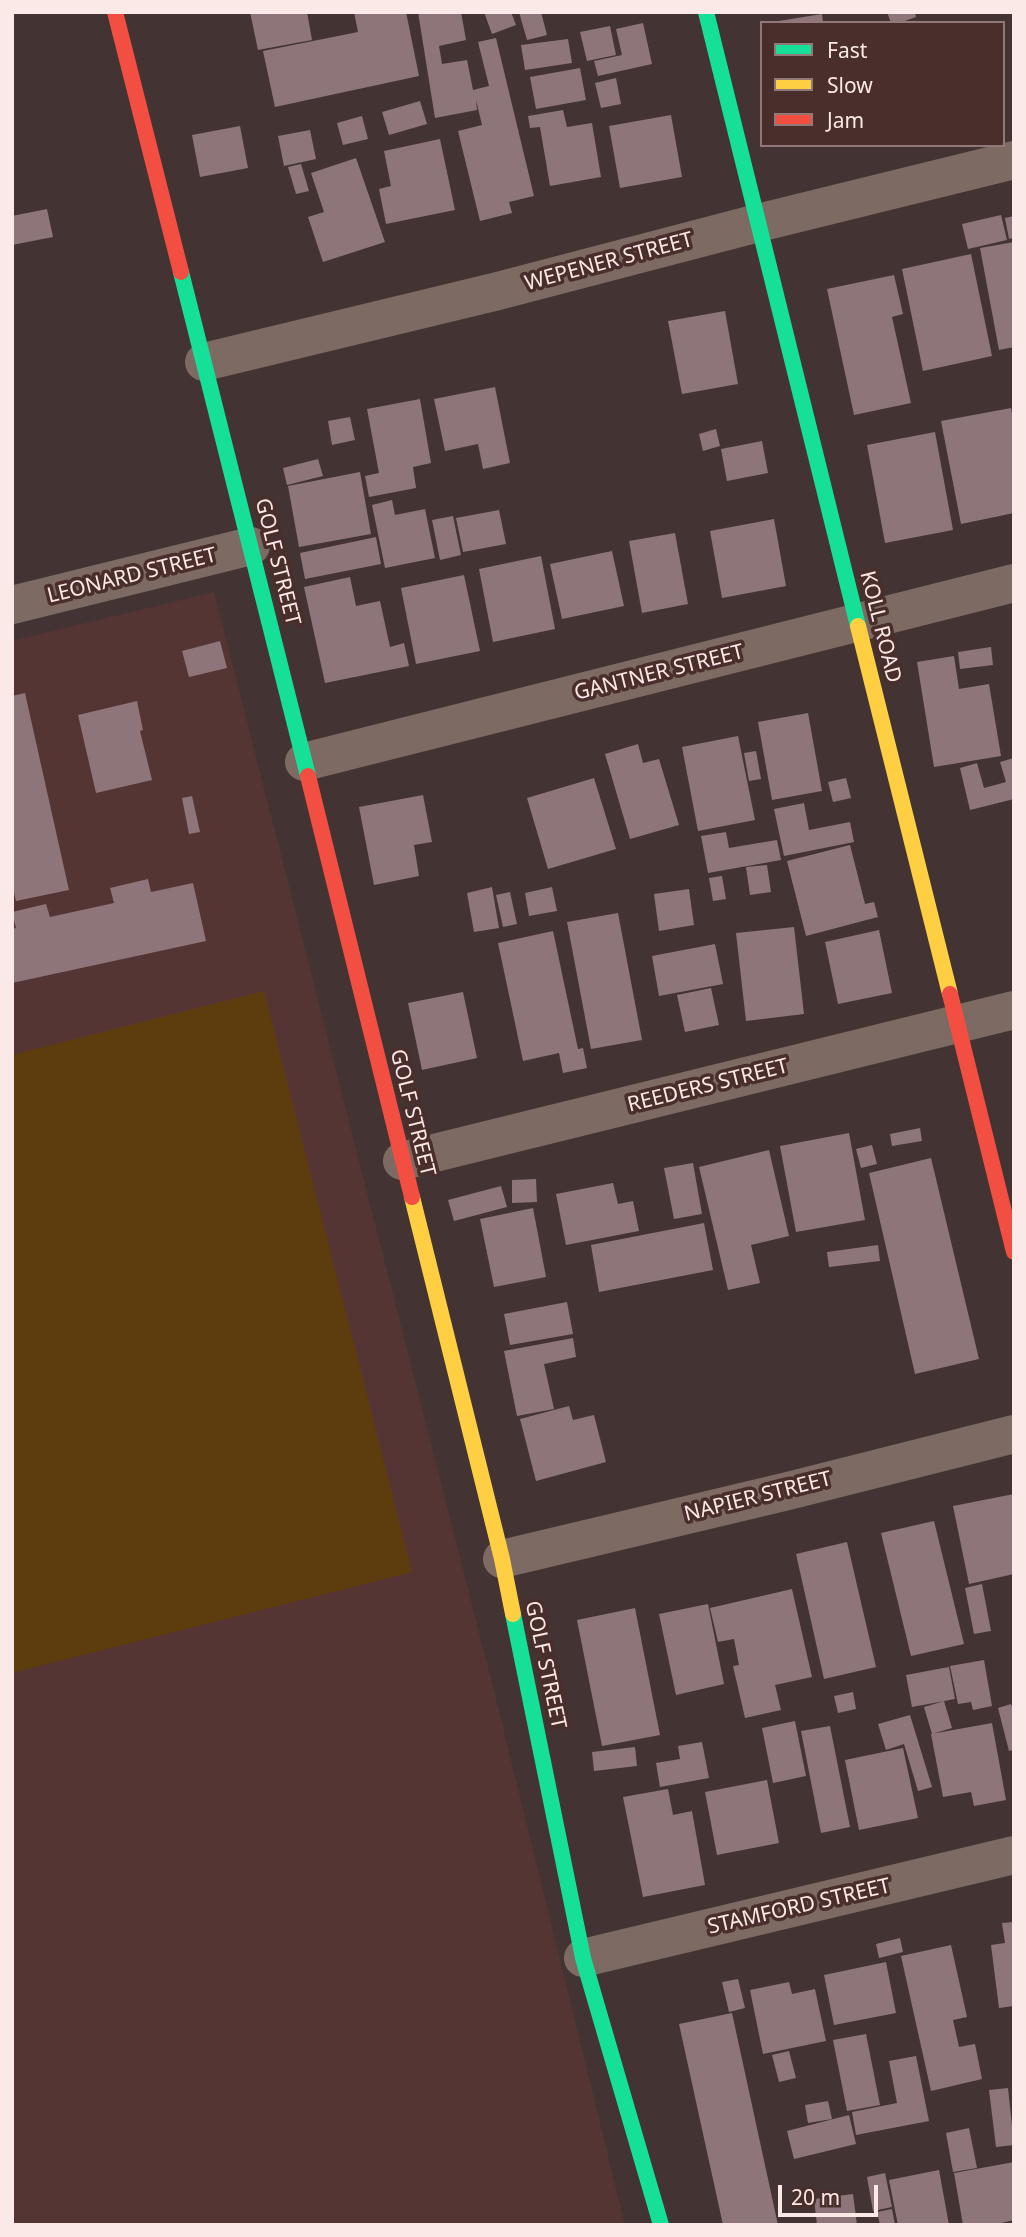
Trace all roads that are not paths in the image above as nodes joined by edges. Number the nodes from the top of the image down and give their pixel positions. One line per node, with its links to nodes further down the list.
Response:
1 (115, 12): 5 (street, GOLF STREET)
2 (706, 12): 4 (street, KOLL ROAD)
3 (1014, 160): 4 (street, WEPENER STREET)
4 (758, 223): 5 (street, WEPENER STREET); 9 (street, KOLL ROAD)
5 (204, 362): 6 (street, GOLF STREET)
6 (251, 546): 8 (street, LEONARD STREET); 10 (street, GOLF STREET)
7 (1014, 583): 9 (street, GANTNER STREET)
8 (12, 605)
9 (858, 623): 10 (street, GANTNER STREET); 12 (street, KOLL ROAD)
10 (304, 762): 13 (street, GOLF STREET)
11 (1014, 1010): 12 (street, REEDERS STREET)
12 (958, 1025): 13 (street, REEDERS STREET); 14 (street, KOLL ROAD)
13 (402, 1161): 16 (street, GOLF STREET)
14 (1014, 1252)
15 (1014, 1434): 16 (street, NAPIER STREET)
16 (502, 1559): 18 (street, GOLF STREET)
17 (1014, 1854): 18 (street, STAMFORD STREET)
18 (583, 1958): 19 (street, GOLF STREET)
19 (661, 2225)

